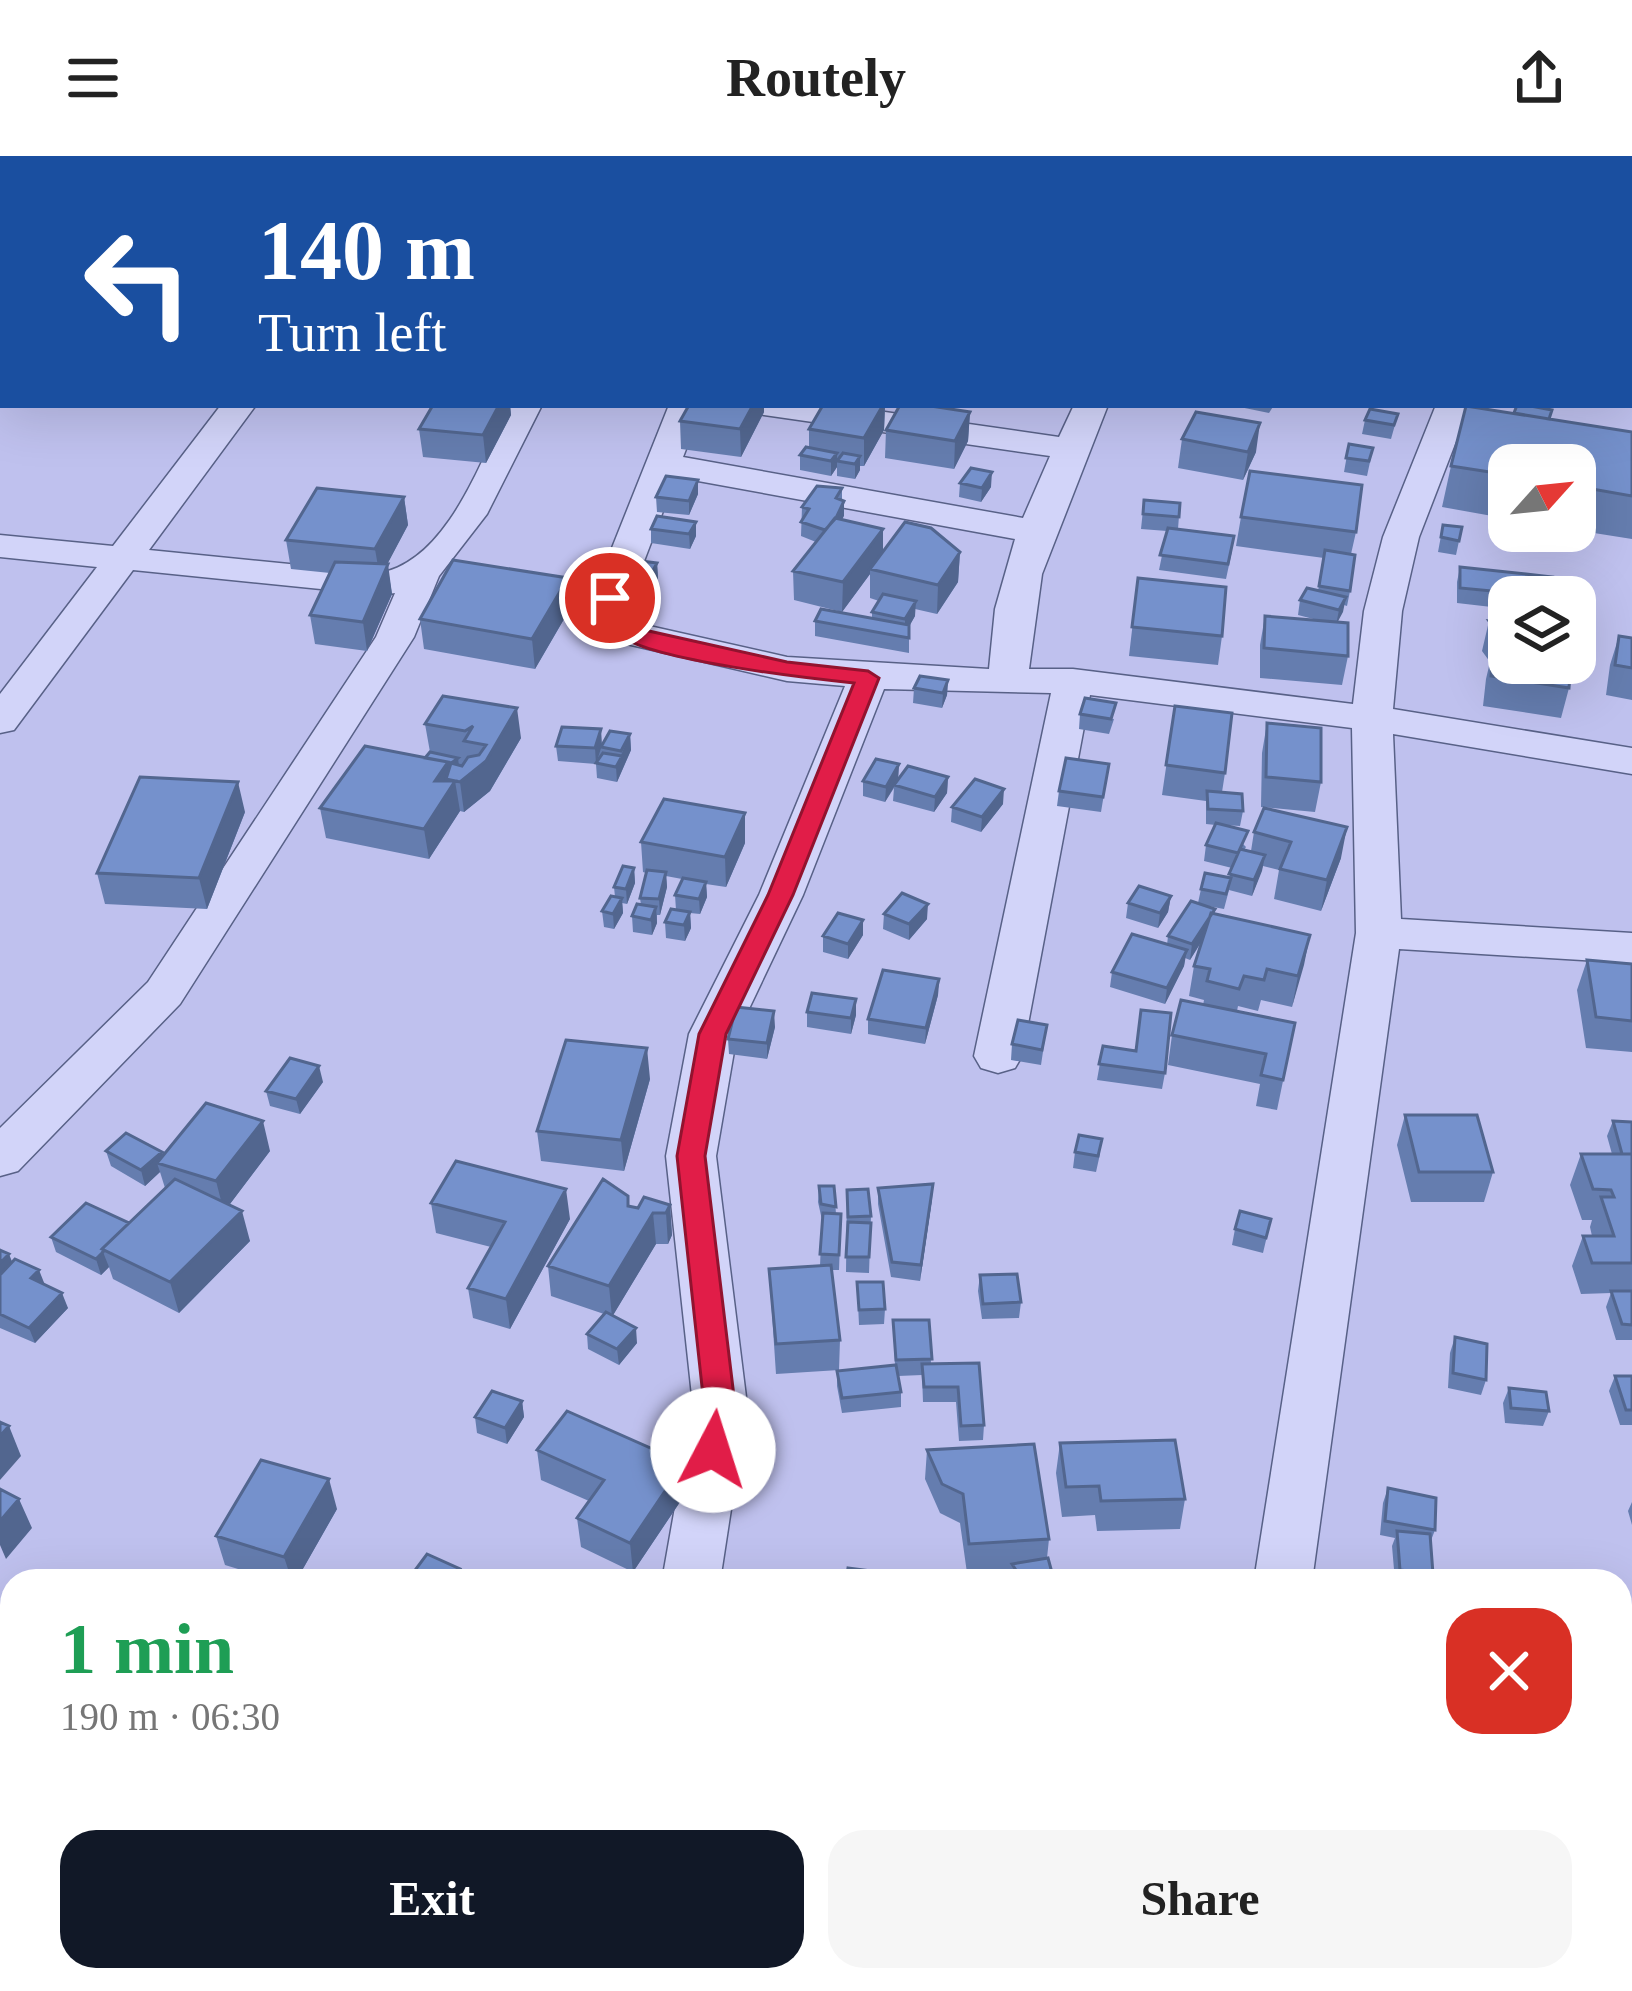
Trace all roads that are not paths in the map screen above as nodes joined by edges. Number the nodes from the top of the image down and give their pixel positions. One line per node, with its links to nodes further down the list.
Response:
1 (237, 408): 11 (street)
2 (524, 408): 12 (street)
3 (685, 408): 8 (street)
4 (785, 408): 7 (street)
5 (1090, 408): 7 (street)
6 (1452, 408): 17 (street)
7 (1072, 449): 9 (street)
8 (662, 464): 9 (street); 13 (street)
9 (1038, 532): 14 (street)
10 (0, 545): 11 (street)
11 (124, 557): 12 (street); 16 (street)
12 (423, 570): 22 (street)
13 (868, 678): 14 (street); 23 (street)
14 (1009, 680): 15 (street)
15 (1073, 681): 17 (street); 21 (street)
16 (3, 713)
17 (1372, 718): 18 (street); 19 (street)
18 (1632, 761)
19 (1379, 933): 20 (street); 24 (street)
20 (1632, 948)
21 (998, 1056)
22 (0, 1158)
23 (693, 1569)
24 (1285, 1569)

